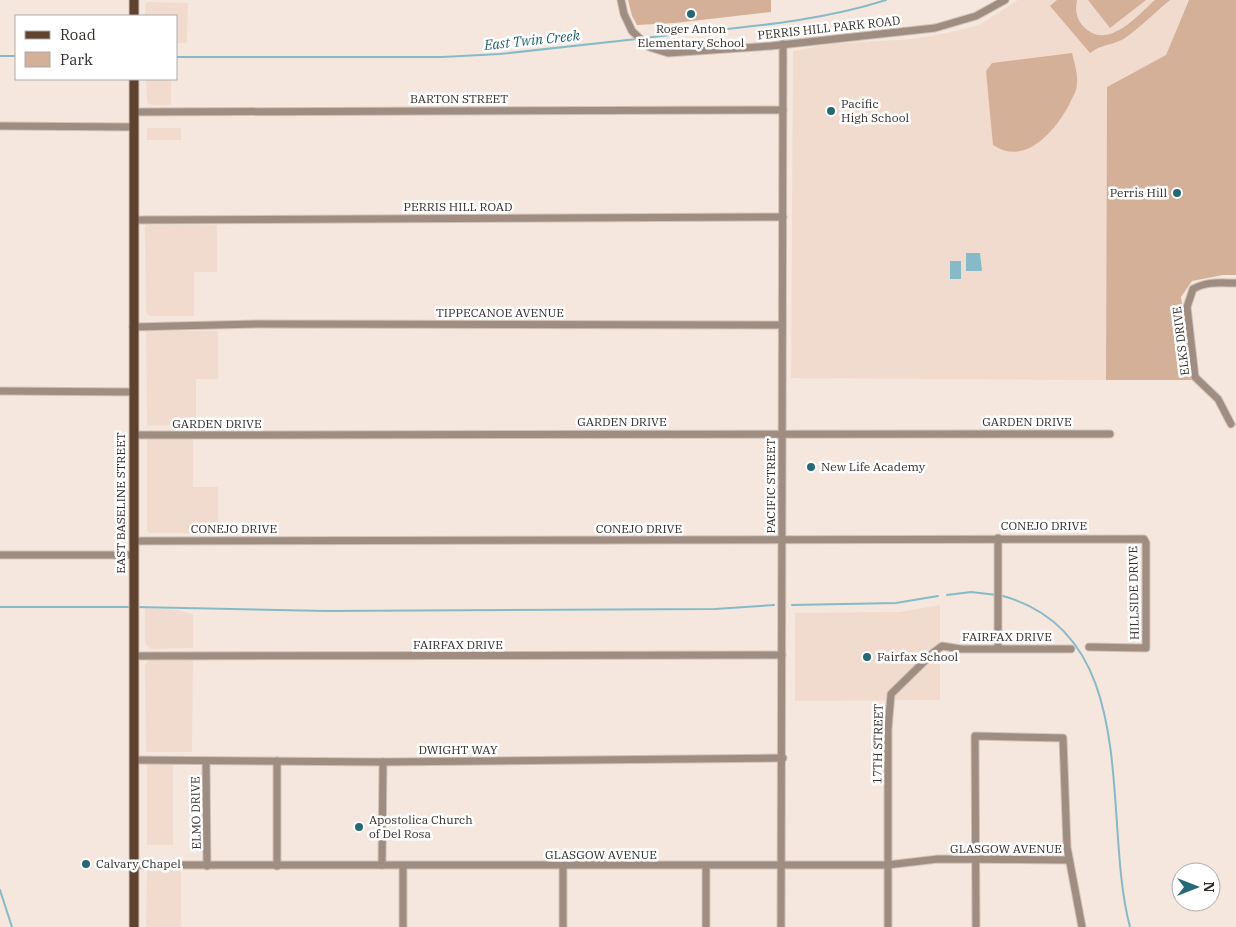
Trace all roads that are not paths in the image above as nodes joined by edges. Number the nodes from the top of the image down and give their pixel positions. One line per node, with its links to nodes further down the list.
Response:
1 (134, 0): 4 (main road)
2 (622, 0): 5 (street, PERRIS HILL PARK ROAD)
3 (1005, 0): 5 (street, PERRIS HILL PARK ROAD)
4 (134, 15)
5 (783, 44): 7 (street, PACIFIC STREET)
6 (134, 80): 8 (main road, EAST BASELINE STREET)
7 (783, 110): 8 (street, BARTON STREET); 11 (street, PACIFIC STREET)
8 (134, 112): 10 (main road, EAST BASELINE STREET)
9 (0, 126): 10 (street)
10 (134, 127): 12 (main road, EAST BASELINE STREET)
11 (783, 217): 12 (street, PERRIS HILL ROAD); 14 (street, PACIFIC STREET)
12 (134, 220): 15 (main road, EAST BASELINE STREET)
13 (1236, 283): 18 (street, ELKS DRIVE)
14 (782, 325): 15 (street, TIPPECANOE AVENUE); 19 (street, PACIFIC STREET)
15 (133, 327): 17 (main road, EAST BASELINE STREET)
16 (0, 391): 17 (street)
17 (134, 392): 21 (main road, EAST BASELINE STREET)
18 (1231, 424)
19 (782, 433): 20 (street, GARDEN DRIVE); 21 (street, GARDEN DRIVE); 24 (street, PACIFIC STREET)
20 (1110, 434)
21 (134, 435): 25 (main road, EAST BASELINE STREET)
22 (998, 538): 23 (street, CONEJO DRIVE); 24 (street, CONEJO DRIVE); 30 (street)
23 (1144, 539): 29 (street, HILLSIDE DRIVE)
24 (782, 540): 25 (street, CONEJO DRIVE); 32 (street, PACIFIC STREET)
25 (134, 541): 27 (main road, EAST BASELINE STREET)
26 (0, 555): 27 (street)
27 (134, 555): 33 (main road, EAST BASELINE STREET)
28 (942, 646): 30 (street, FAIRFAX DRIVE); 43 (street, 17TH STREET)
29 (1090, 647)
30 (998, 648): 31 (street, FAIRFAX DRIVE)
31 (1071, 649)
32 (782, 655): 33 (street, FAIRFAX DRIVE); 34 (street, PACIFIC STREET)
33 (134, 656): 35 (main road, EAST BASELINE STREET)
34 (783, 758): 38 (street, DWIGHT WAY); 42 (street, PACIFIC STREET)
35 (134, 760): 36 (street, DWIGHT WAY); 44 (main road, EAST BASELINE STREET)
36 (206, 761): 37 (street, DWIGHT WAY); 45 (street, ELMO DRIVE)
37 (277, 761): 38 (street, DWIGHT WAY); 46 (street)
38 (383, 762): 41 (street)
39 (976, 859): 40 (street, GLASGOW AVENUE); 40 (street); 43 (street, GLASGOW AVENUE); 56 (street)
40 (1068, 860): 57 (street)
41 (382, 865): 46 (street, GLASGOW AVENUE); 47 (street, GLASGOW AVENUE)
42 (781, 865): 43 (street, GLASGOW AVENUE); 49 (street, GLASGOW AVENUE); 54 (street, PACIFIC STREET)
43 (887, 865): 55 (street, 17TH STREET)
44 (134, 866): 45 (street, GLASGOW AVENUE); 50 (main road, EAST BASELINE STREET)
45 (207, 866): 46 (street, GLASGOW AVENUE)
46 (277, 866)
47 (403, 866): 48 (street, GLASGOW AVENUE); 51 (street)
48 (563, 866): 49 (street, GLASGOW AVENUE); 52 (street)
49 (706, 866): 53 (street)
50 (134, 927)
51 (403, 927)
52 (563, 927)
53 (706, 927)
54 (781, 927)
55 (888, 927)
56 (976, 927)
57 (1082, 927)

